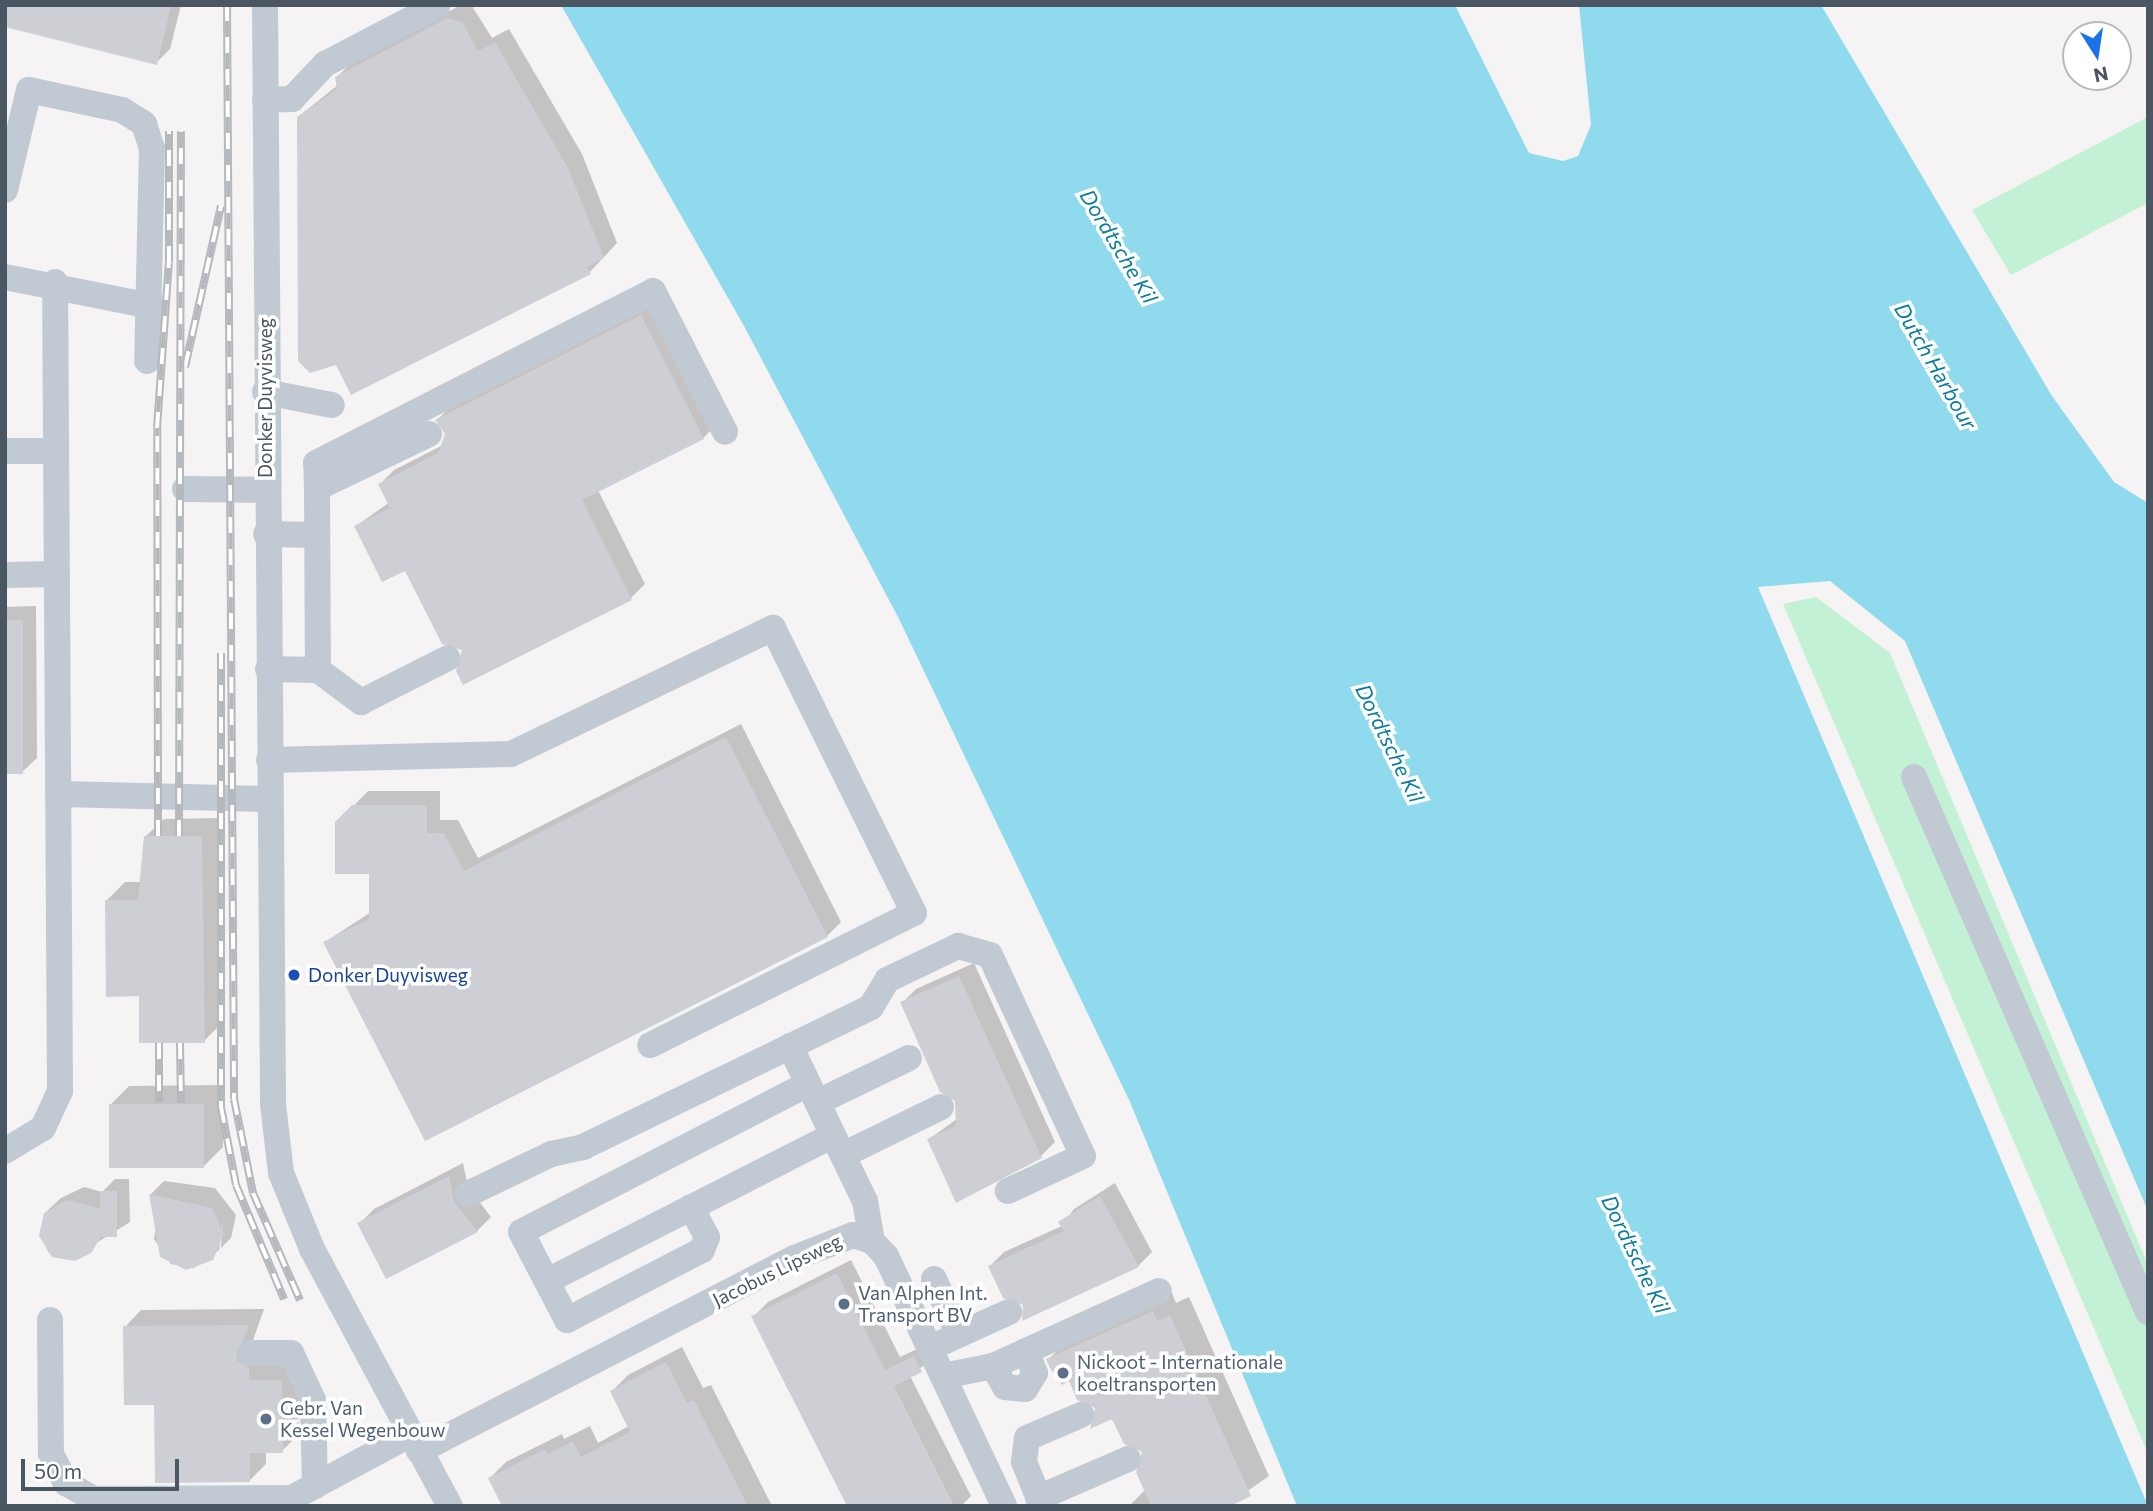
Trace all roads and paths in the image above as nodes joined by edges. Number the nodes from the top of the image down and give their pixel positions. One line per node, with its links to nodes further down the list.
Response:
1 (265, 5): 3 (street, Donker Duyvisweg)
2 (438, 5): 3 (street)
3 (265, 100): 9 (street, Donker Duyvisweg)
4 (5, 190): 7 (street)
5 (5, 277): 6 (street)
6 (55, 282): 7 (street); 14 (street)
7 (152, 306): 8 (street)
8 (147, 361)
9 (265, 392): 10 (street); 17 (street, Donker Duyvisweg)
10 (332, 405)
11 (724, 432): 15 (street)
12 (429, 434): 15 (street)
13 (5, 451): 14 (street)
14 (56, 451): 20 (street)
15 (317, 488): 19 (street)
16 (185, 489): 17 (street)
17 (266, 490): 18 (street, Donker Duyvisweg)
18 (266, 534): 19 (street); 23 (street, Donker Duyvisweg)
19 (317, 535): 24 (street)
20 (56, 574): 21 (street); 27 (street)
21 (5, 575)
22 (448, 658): 24 (street)
23 (268, 669): 24 (street); 25 (street, Donker Duyvisweg)
24 (318, 670)
25 (269, 760): 28 (street, Donker Duyvisweg); 29 (street)
26 (1914, 777): 44 (street)
27 (61, 794): 28 (street); 35 (street)
28 (269, 799): 51 (street, Donker Duyvisweg)
29 (650, 1045)
30 (790, 1046): 32 (street); 36 (street); 37 (street)
31 (909, 1058): 32 (street)
32 (813, 1093): 34 (street); 41 (street)
33 (942, 1107): 34 (street)
34 (838, 1145): 38 (street); 39 (street)
35 (5, 1151)
36 (1008, 1191)
37 (468, 1194)
38 (691, 1207): 41 (street); 41 (street)
39 (872, 1241): 47 (street, Jacobus Lipsweg); 51 (street, Jacobus Lipsweg)
40 (934, 1279): 46 (street)
41 (547, 1281)
42 (1158, 1290): 49 (street)
43 (1009, 1312): 46 (street)
44 (2148, 1312)
45 (50, 1320): 53 (street, Jacobus Lipsweg)
46 (959, 1335): 47 (street)
47 (930, 1348): 49 (street, Jacobus Lipsweg)
48 (250, 1353): 53 (street)
49 (943, 1376): 56 (street, Jacobus Lipsweg)
50 (1081, 1415): 54 (street)
51 (415, 1443): 53 (street, Jacobus Lipsweg); 55 (street, Donker Duyvisweg)
52 (1128, 1459): 54 (street)
53 (315, 1486)
54 (1040, 1502)
55 (450, 1506)
56 (1004, 1506)

